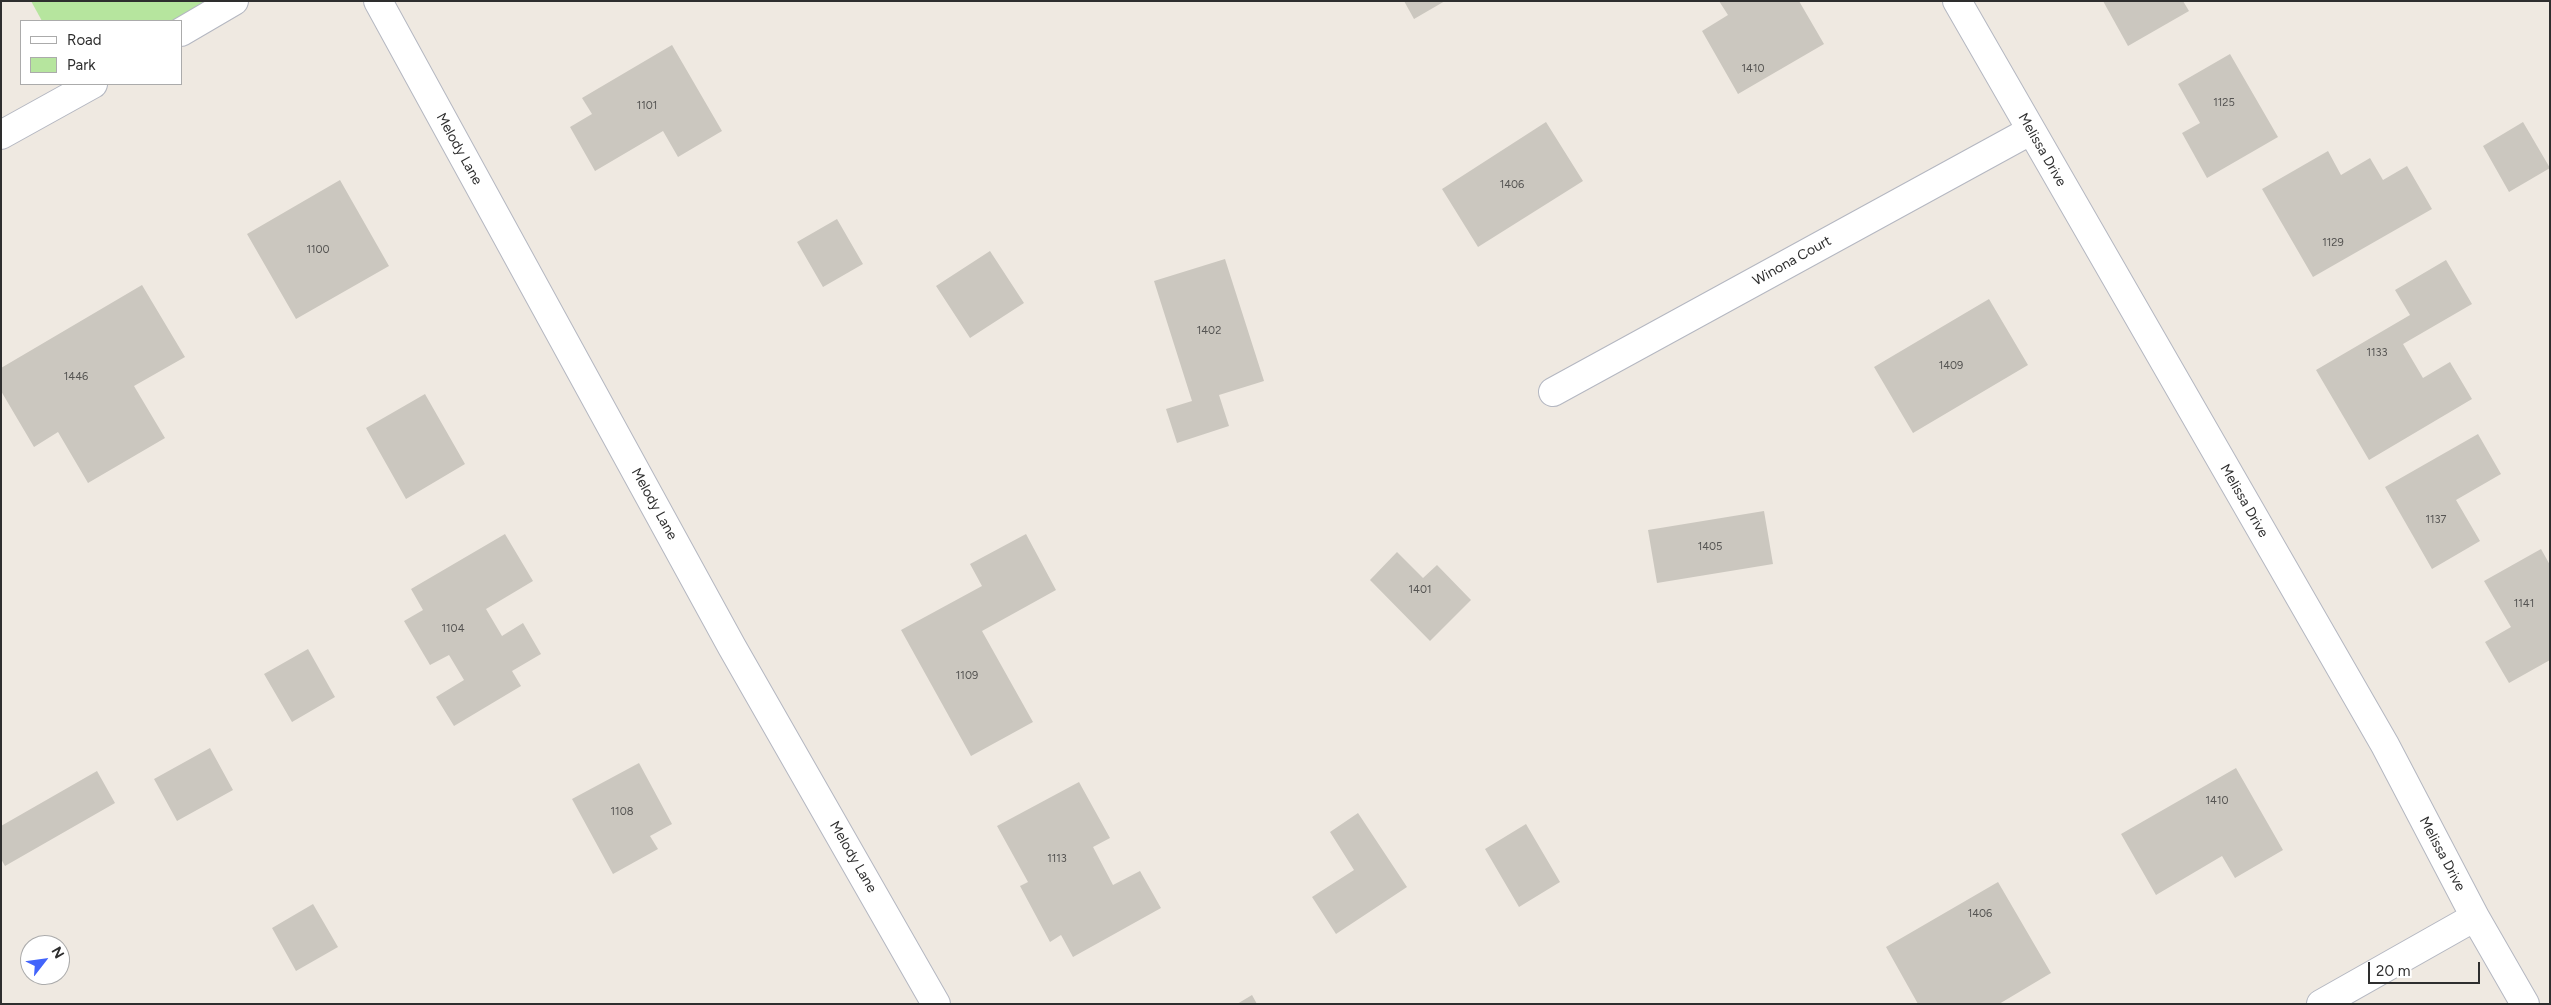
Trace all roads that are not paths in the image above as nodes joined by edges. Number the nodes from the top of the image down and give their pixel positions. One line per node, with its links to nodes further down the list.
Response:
1 (234, 1): 4 (street)
2 (378, 1): 10 (street, Melody Lane)
3 (1957, 1): 6 (street, Melissa Drive)
4 (182, 31)
5 (91, 85): 7 (street)
6 (2030, 131): 8 (street, Winona Court); 9 (street, Melissa Drive)
7 (1, 135)
8 (1553, 392)
9 (2476, 918): 11 (street); 12 (street, Melissa Drive)
10 (936, 1004)
11 (2321, 1004)
12 (2525, 1004)

